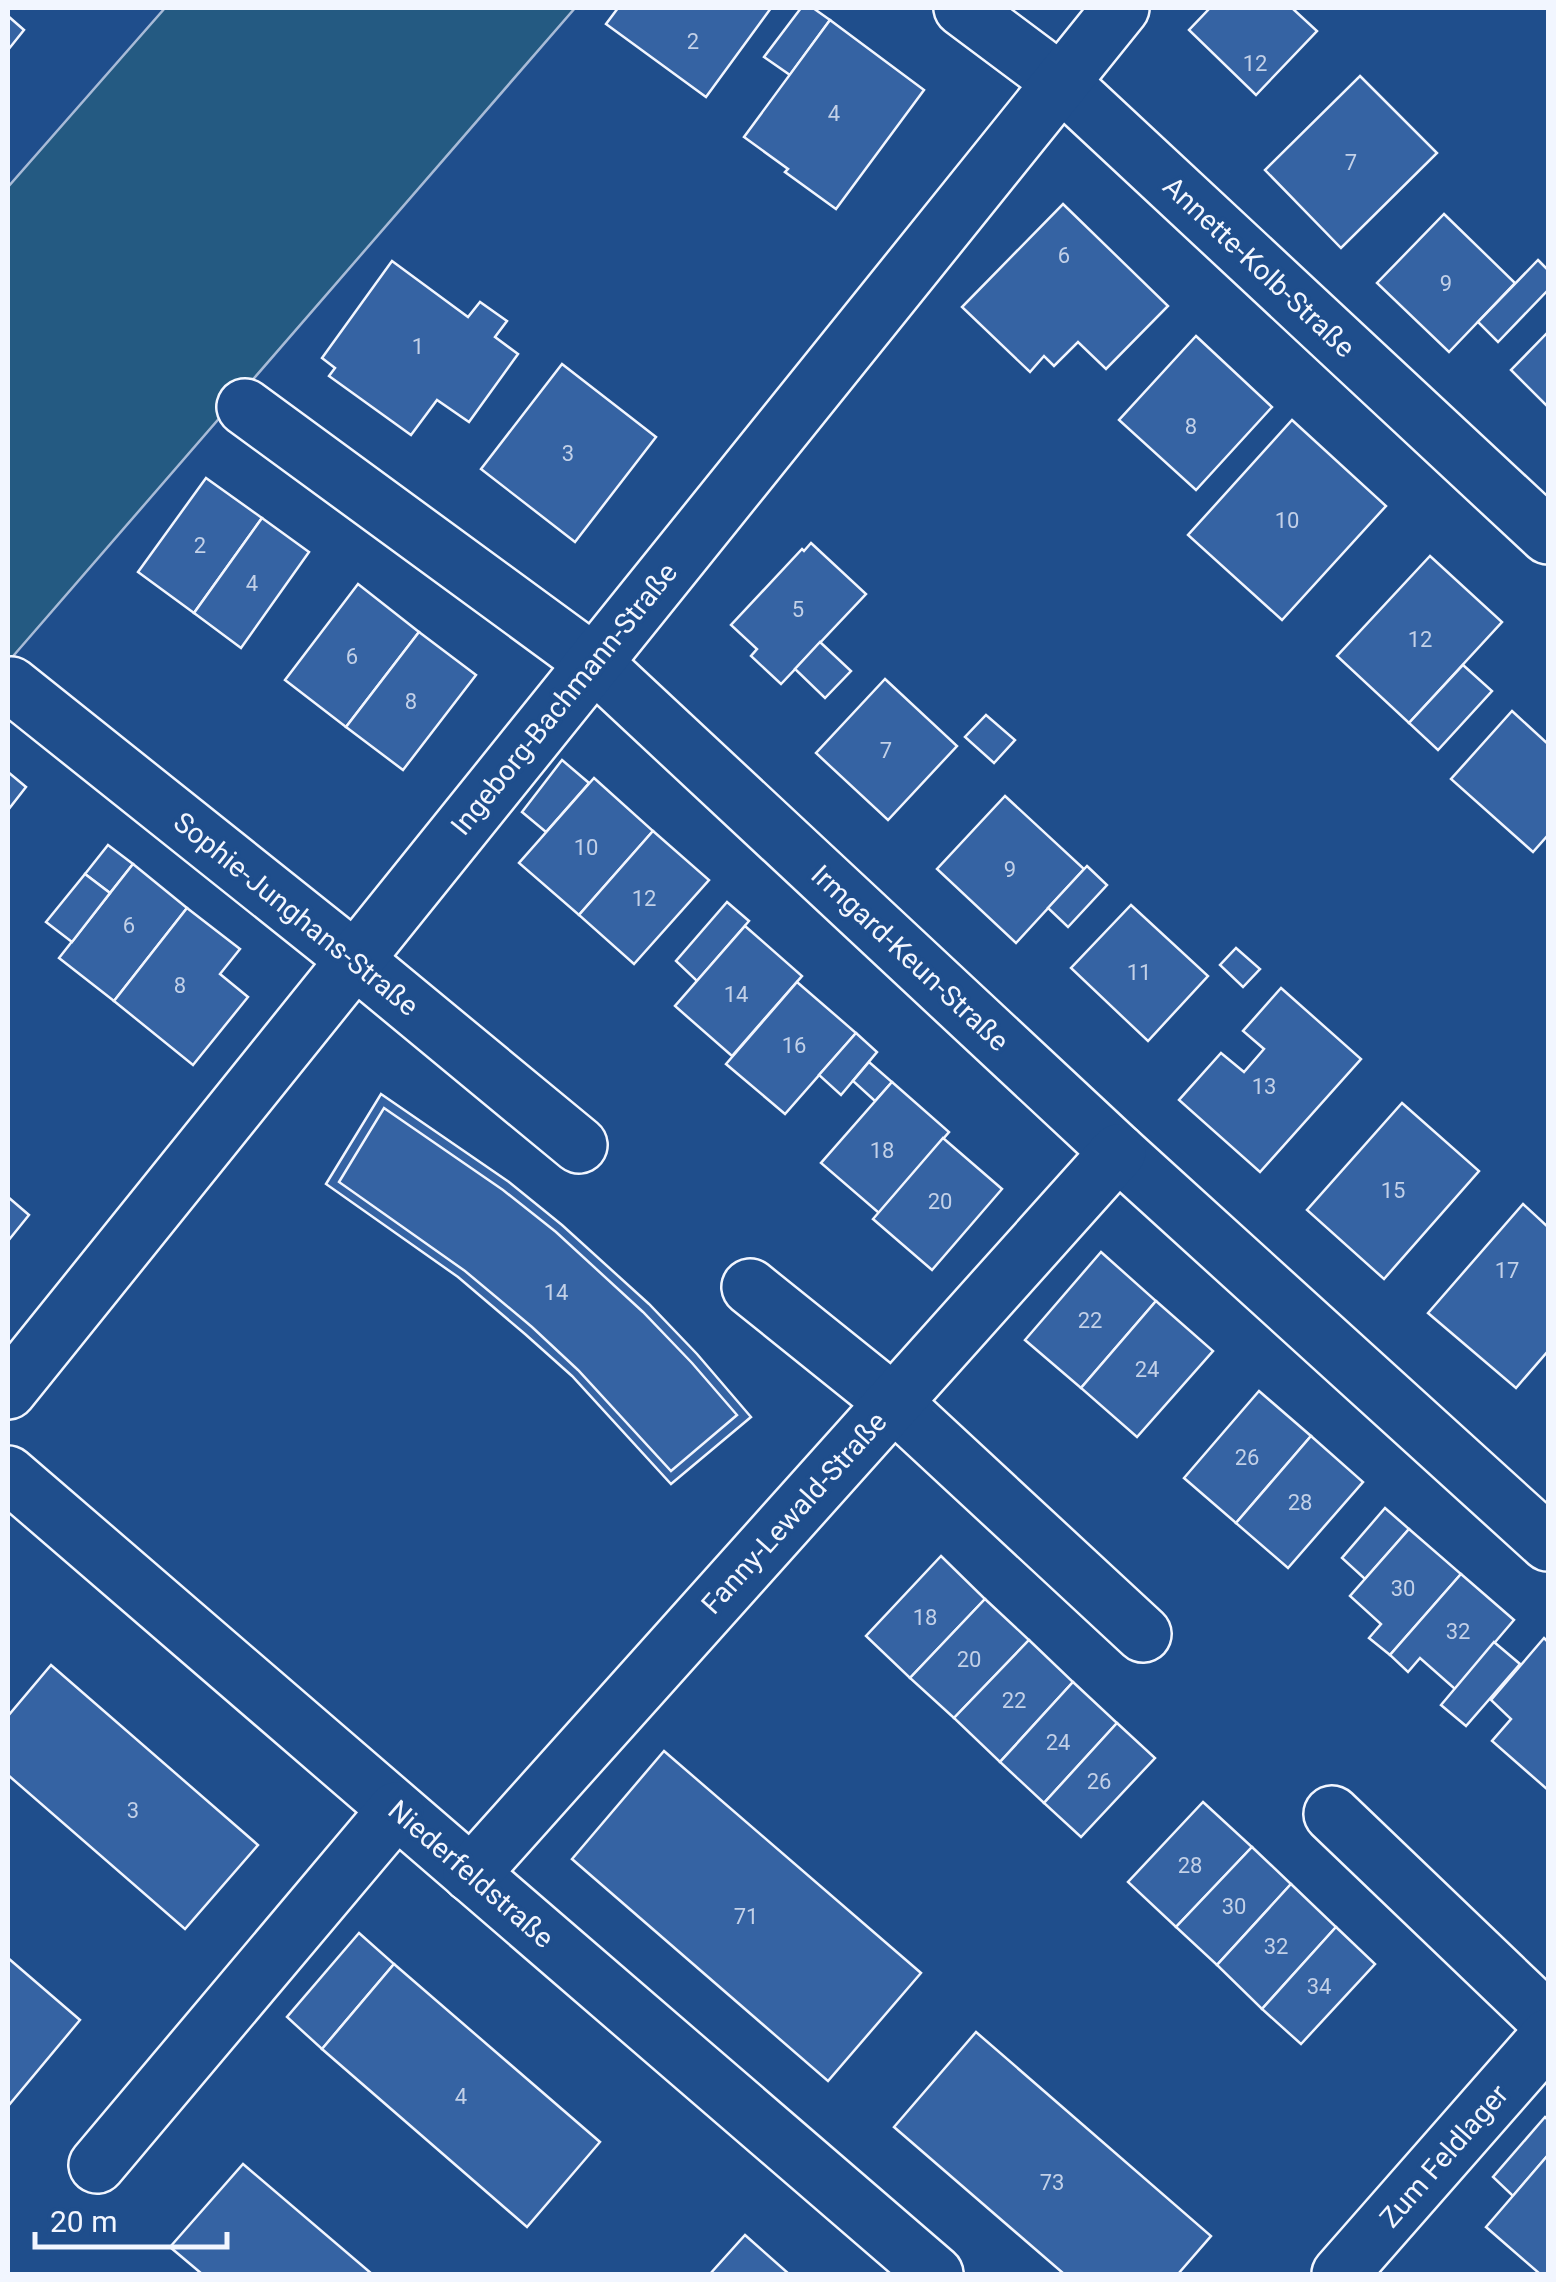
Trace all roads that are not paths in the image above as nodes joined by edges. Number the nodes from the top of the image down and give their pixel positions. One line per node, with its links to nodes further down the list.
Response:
1 (962, 8): 3 (street, Annette-Kolb-Straße)
2 (1121, 8): 3 (street, Ingeborg-Bachmann-Straße)
3 (1061, 82): 5 (street, Annette-Kolb-Straße); 6 (street, Ingeborg-Bachmann-Straße)
4 (244, 408): 6 (street, Irmgard-Keun-Straße)
5 (1548, 536)
6 (594, 662): 8 (street, Ingeborg-Bachmann-Straße); 10 (street, Irmgard-Keun-Straße)
7 (11, 686): 8 (street, Sophie-Junghans-Straße)
8 (354, 959): 9 (street, Sophie-Junghans-Straße); 12 (street, Ingeborg-Bachmann-Straße)
9 (580, 1144)
10 (1118, 1152): 13 (street, Fanny-Lewald-Straße); 15 (street, Irmgard-Keun-Straße)
11 (750, 1286): 13 (street)
12 (8, 1391)
13 (893, 1402): 16 (street); 19 (street, Fanny-Lewald-Straße)
14 (8, 1474): 17 (street, Niederfeldstraße)
15 (1548, 1543)
16 (1143, 1634)
17 (396, 1810): 19 (street, Niederfeldstraße); 22 (street)
18 (1332, 1814): 20 (street)
19 (471, 1874): 23 (street, Niederfeldstraße)
20 (1548, 2021)
21 (1548, 2037): 24 (street, Zum Feldlager)
22 (97, 2165)
23 (936, 2274)
24 (1340, 2274)

